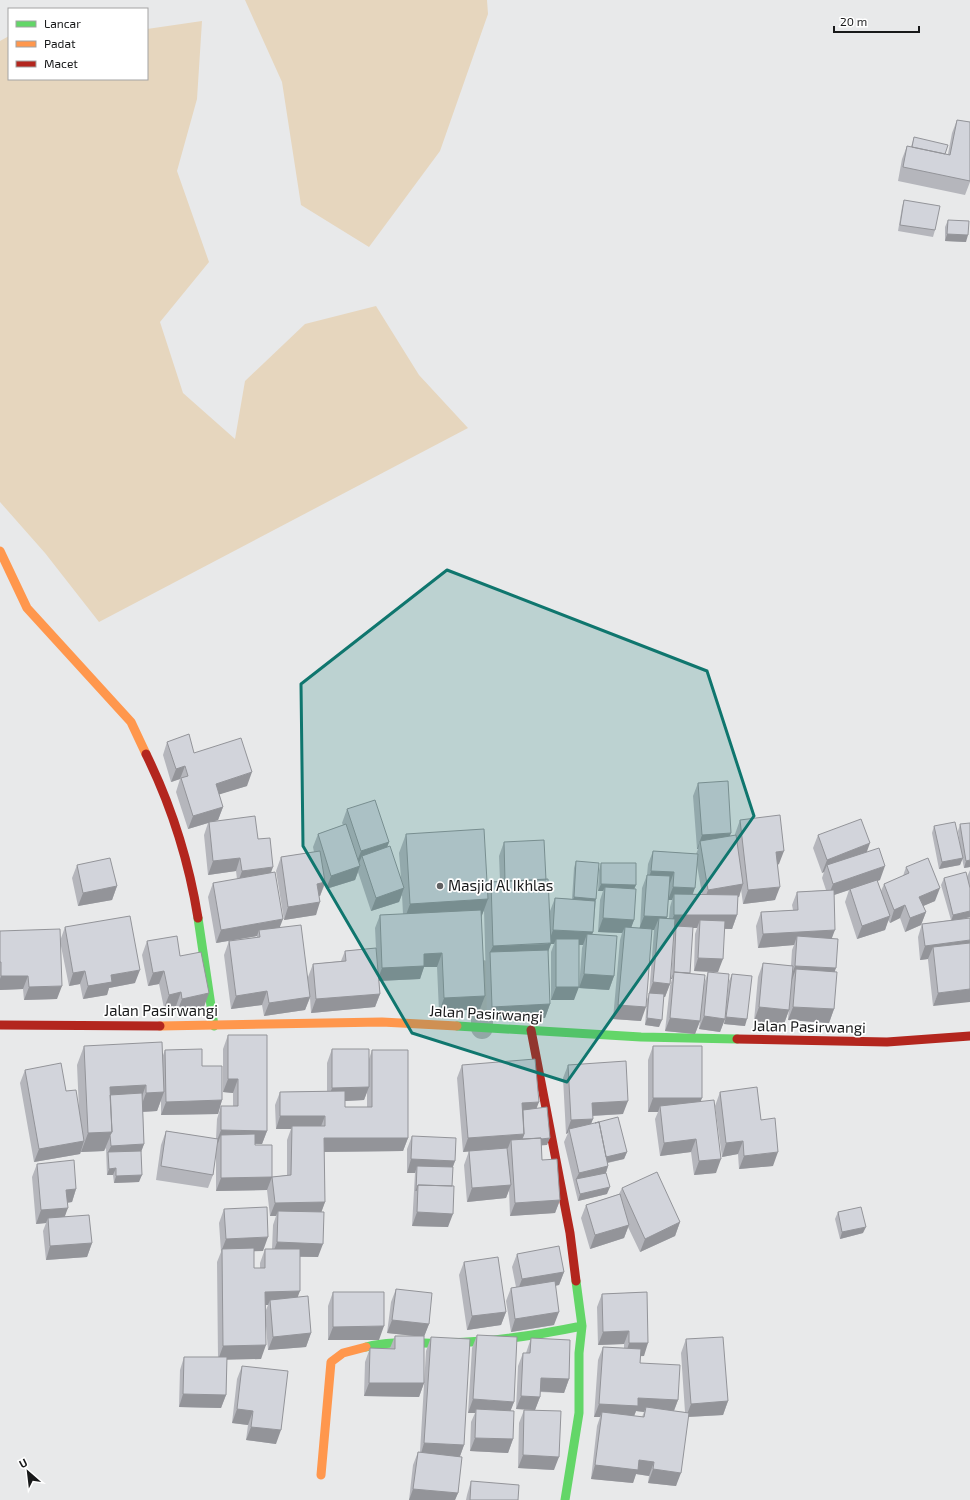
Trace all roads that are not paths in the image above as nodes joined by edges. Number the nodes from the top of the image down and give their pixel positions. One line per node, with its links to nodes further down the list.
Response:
1 (0, 551): 4 (street)
2 (481, 952): 5 (street)
3 (0, 1025): 4 (street, Jalan Pasirwangi)
4 (214, 1026): 5 (street, Jalan Pasirwangi)
5 (482, 1028): 6 (street, Jalan Pasirwangi)
6 (531, 1030): 7 (street, Jalan Pasirwangi); 8 (street)
7 (970, 1036)
8 (582, 1326): 9 (street); 10 (street)
9 (321, 1475)
10 (565, 1500)

